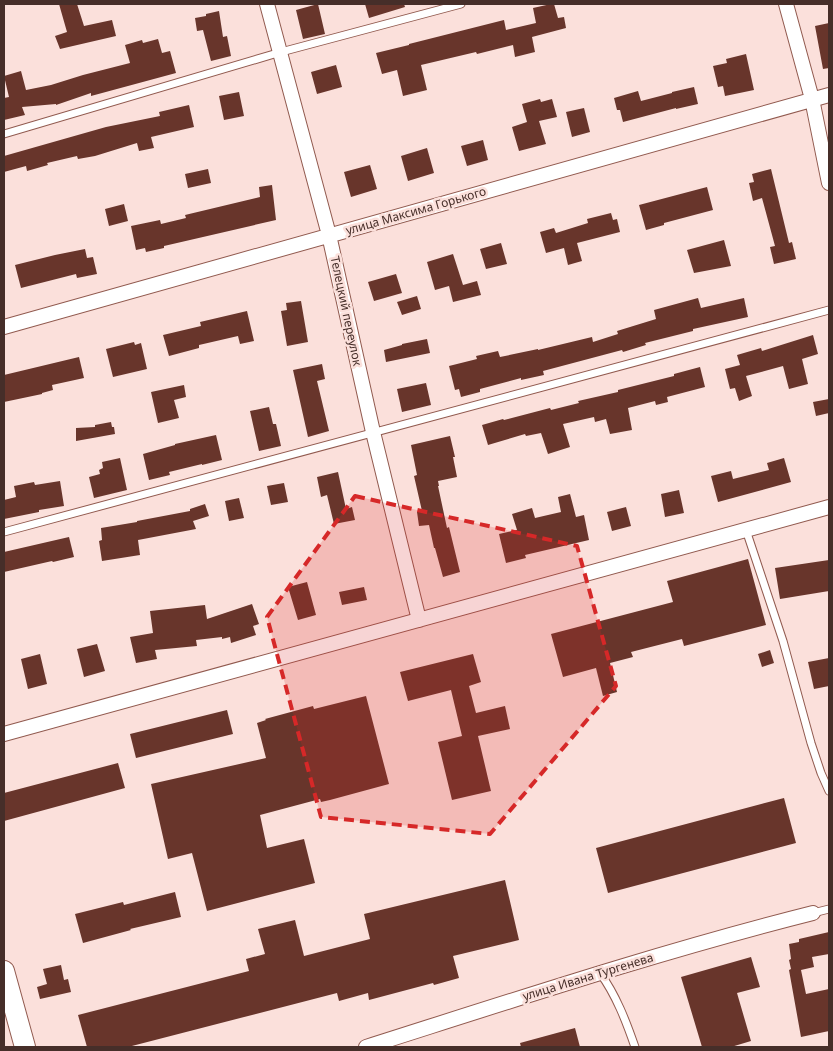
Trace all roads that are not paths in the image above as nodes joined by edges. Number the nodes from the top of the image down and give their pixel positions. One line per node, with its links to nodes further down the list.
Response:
1 (267, 4): 4 (street, Телецкий переулок)
2 (461, 4): 4 (lane)
3 (786, 4): 6 (street)
4 (281, 52): 7 (lane); 9 (street, Телецкий переулок)
5 (829, 94): 6 (street, улица Максима Горького)
6 (812, 99): 8 (street); 9 (street, улица Максима Горького)
7 (4, 134)
8 (829, 183)
9 (329, 235): 11 (street, улица Максима Горького); 12 (street, Телецкий переулок)
10 (829, 310): 12 (lane)
11 (4, 327)
12 (373, 432): 15 (lane); 16 (street, Телецкий переулок)
13 (829, 507): 14 (street)
14 (746, 530): 16 (street); 18 (lane)
15 (4, 532)
16 (419, 620): 17 (street)
17 (4, 734)
18 (829, 791)
19 (829, 910): 20 (lane)
20 (813, 913): 22 (street, улица Ивана Тургенева)
21 (4, 971): 23 (main road)
22 (599, 973): 24 (street, улица Ивана Тургенева); 25 (lane)
23 (25, 1047)
24 (366, 1047)
25 (635, 1047)

